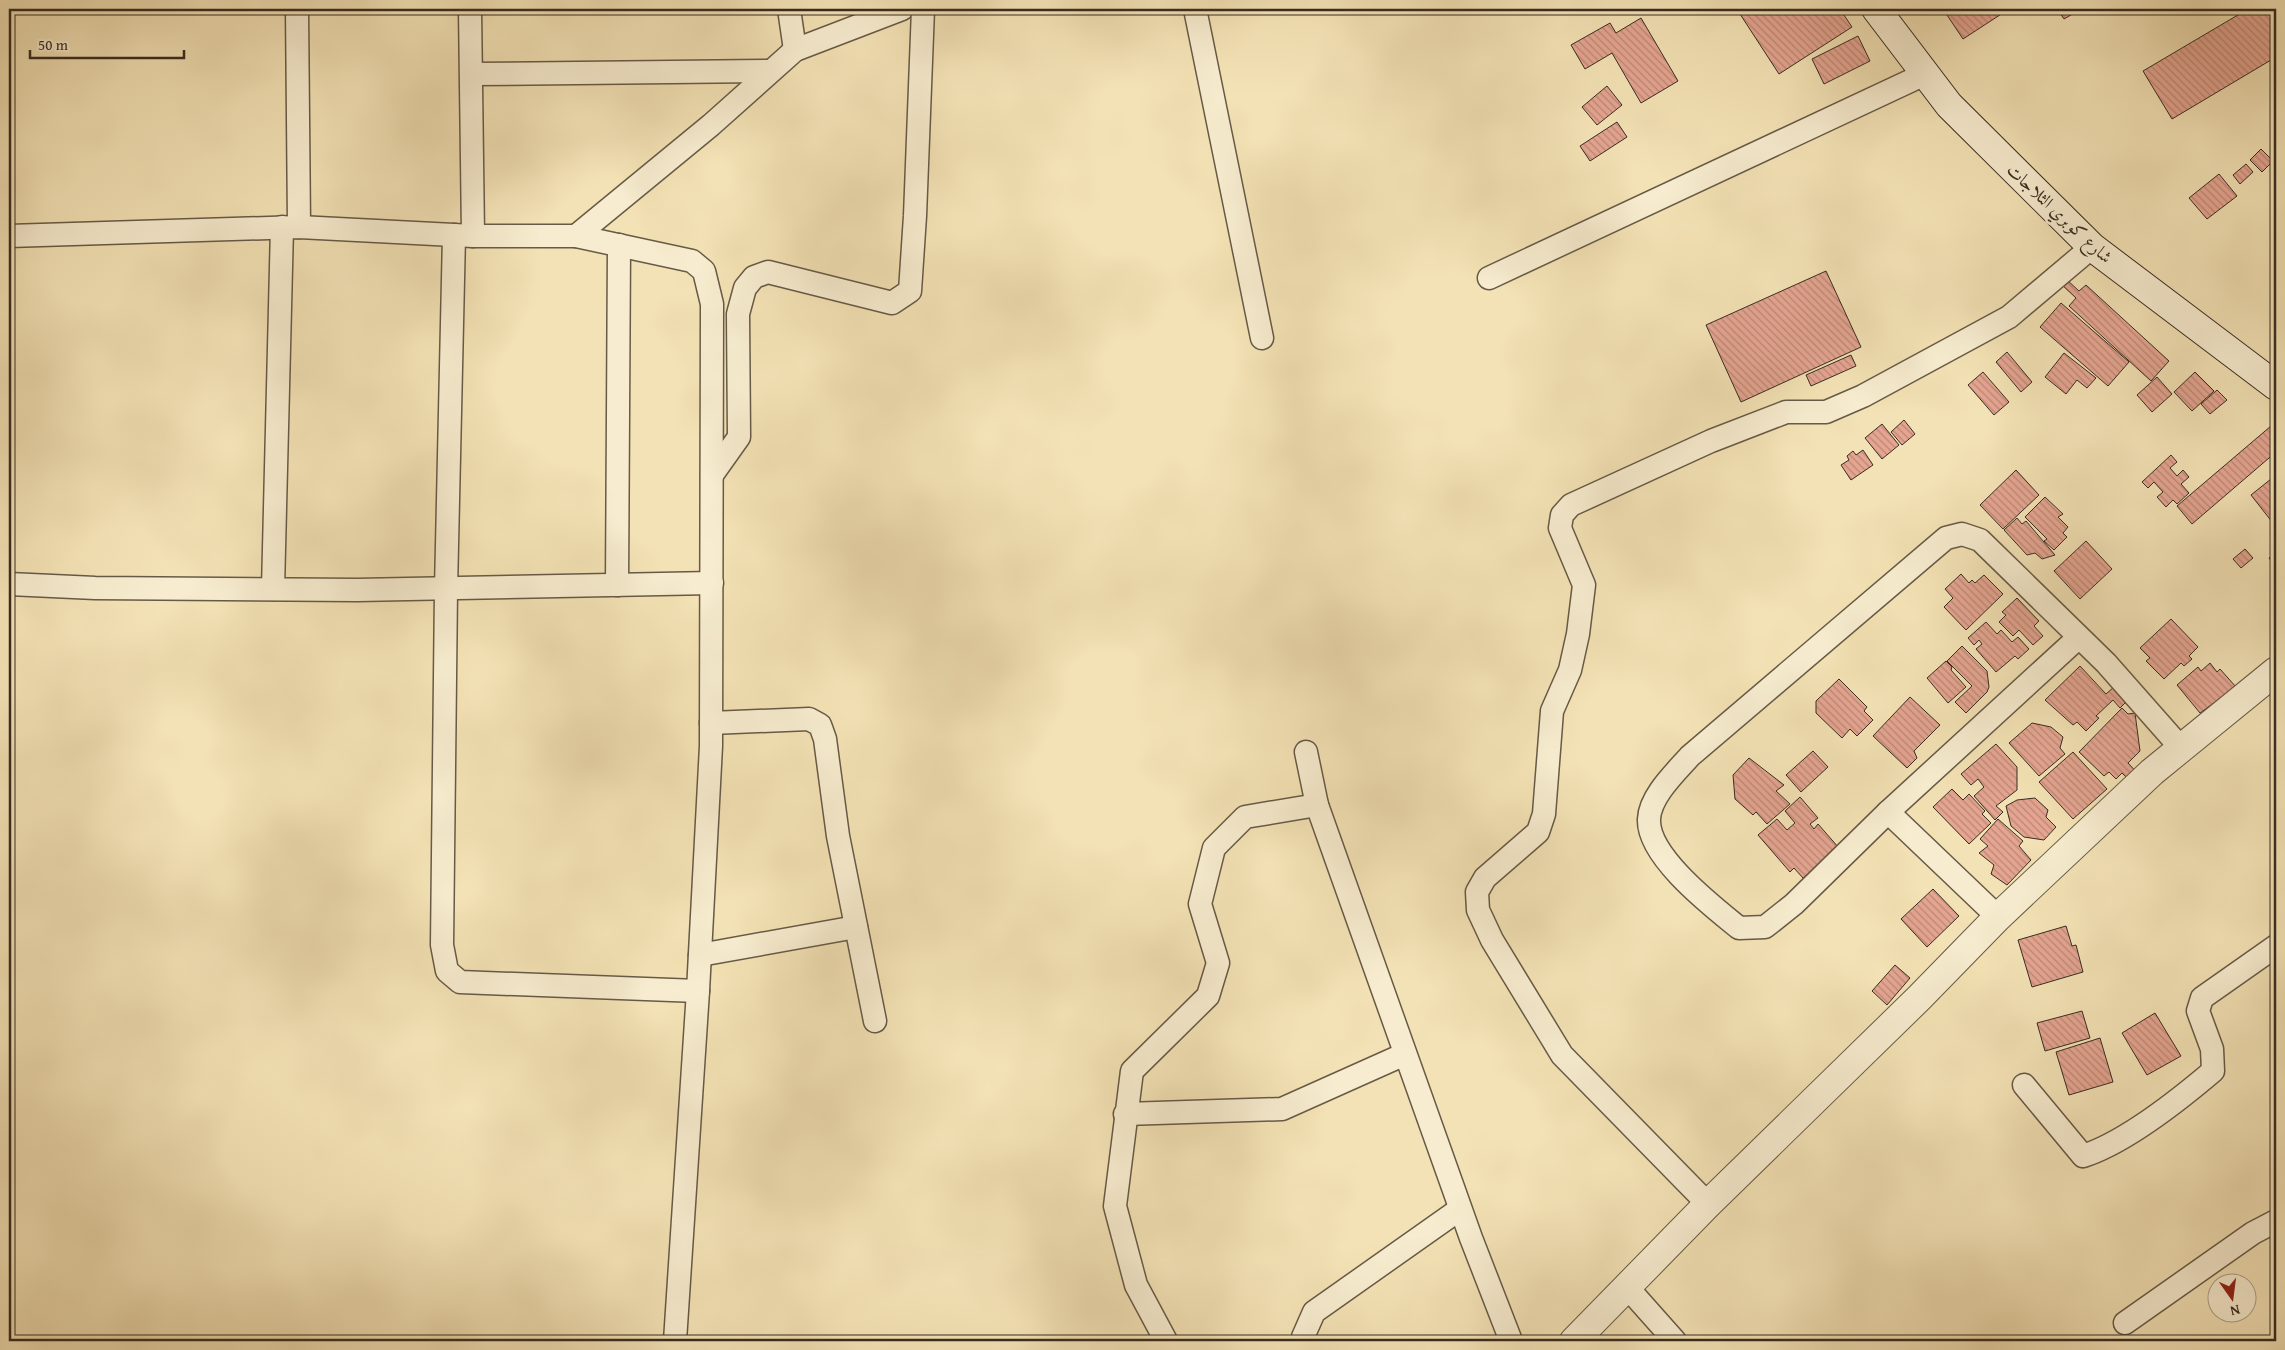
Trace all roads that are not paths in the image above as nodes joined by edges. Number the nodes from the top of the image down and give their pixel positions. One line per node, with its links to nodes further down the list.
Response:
1 (297, 9): 12 (street)
2 (470, 9): 10 (street)
3 (788, 9): 8 (street)
4 (902, 9): 8 (street)
5 (923, 9): 21 (street)
6 (1195, 9): 19 (street)
7 (1876, 9): 11 (street, شارع كوبري الثلاجات)
8 (795, 50): 9 (street)
9 (770, 71): 10 (street); 15 (street)
10 (473, 74): 13 (street)
11 (1925, 74): 17 (street, شارع كوبري الثلاجات); 18 (street)
12 (290, 227): 13 (street); 14 (street); 25 (street)
13 (463, 235): 15 (street); 26 (street)
14 (9, 236)
15 (576, 236): 16 (street)
16 (619, 245): 21 (street); 24 (street)
17 (2092, 247): 20 (street, شارع كوبري الثلاجات); 43 (street)
18 (1489, 278)
19 (1262, 338)
20 (2276, 386)
21 (712, 475): 22 (street)
22 (712, 583): 24 (street); 29 (street)
23 (9, 584): 25 (street)
24 (617, 585): 26 (street)
25 (274, 589): 26 (street)
26 (446, 589): 38 (street)
27 (2079, 636): 30 (street); 33 (street); 33 (street)
28 (2276, 671): 30 (street)
29 (711, 723): 35 (street); 37 (street)
30 (2180, 748): 34 (street)
31 (1306, 752): 32 (street)
32 (1316, 805): 40 (street); 42 (street)
33 (1888, 812): 34 (street)
34 (1998, 917): 43 (street)
35 (856, 927): 37 (street); 39 (street)
36 (2276, 946): 41 (street)
37 (700, 954): 38 (street)
38 (698, 991): 49 (street)
39 (875, 1021)
40 (1405, 1054): 42 (street); 44 (street)
41 (2024, 1085)
42 (1125, 1114): 50 (street)
43 (1708, 1204): 46 (street)
44 (1460, 1208): 48 (street); 51 (street)
45 (2276, 1222): 47 (street)
46 (1627, 1287): 52 (street); 53 (street)
47 (2125, 1323)
48 (1303, 1337)
49 (675, 1341)
50 (1166, 1341)
51 (1511, 1341)
52 (1574, 1341)
53 (1675, 1341)

